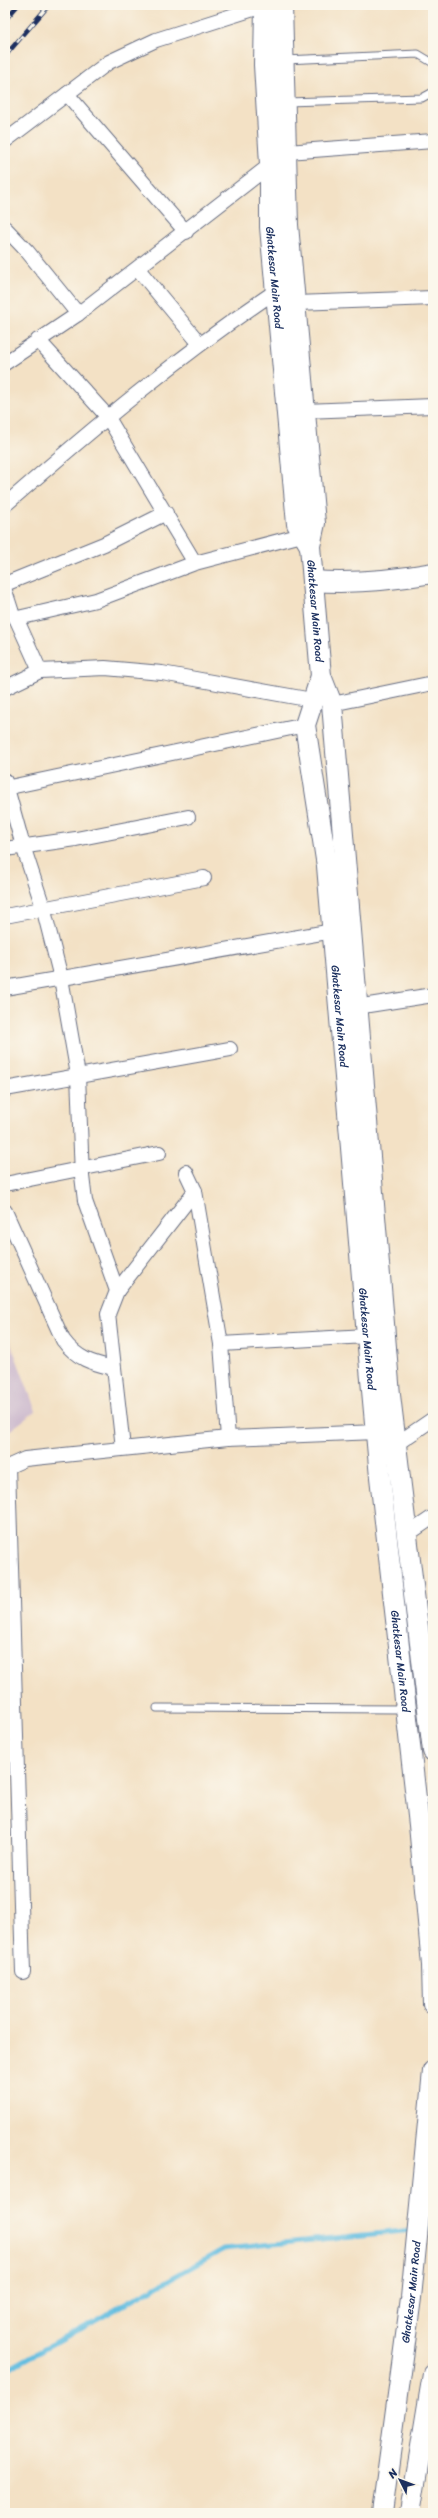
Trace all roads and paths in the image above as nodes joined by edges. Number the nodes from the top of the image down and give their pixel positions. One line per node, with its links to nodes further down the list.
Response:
1 (265, 5): 6 (street); 11 (main road, Ghatkesar Main Road)
2 (282, 5): 3 (main road, Ghatkesar Main Road)
3 (284, 60): 4 (lane); 7 (main road, Ghatkesar Main Road)
4 (433, 63)
5 (433, 92): 7 (lane)
6 (68, 94): 8 (street); 13 (street)
7 (286, 102): 10 (main road, Ghatkesar Main Road)
8 (5, 141)
9 (433, 141): 10 (street)
10 (287, 152): 11 (street); 17 (main road, Ghatkesar Main Road)
11 (270, 164): 13 (street); 15 (main road, Ghatkesar Main Road)
12 (5, 228): 18 (street)
13 (186, 232): 14 (street)
14 (138, 269): 18 (street); 20 (street)
15 (276, 291): 20 (street); 27 (main road, Ghatkesar Main Road)
16 (433, 298): 17 (street)
17 (296, 303): 23 (main road, Ghatkesar Main Road)
18 (78, 314): 19 (street)
19 (38, 340): 21 (street); 24 (street)
20 (200, 344): 24 (street)
21 (5, 363)
22 (433, 406): 23 (street)
23 (305, 411): 27 (main road, Ghatkesar Main Road)
24 (107, 416): 25 (street); 26 (street)
25 (5, 505)
26 (166, 513): 28 (street); 31 (street)
27 (306, 540): 28 (street); 30 (main road, Ghatkesar Main Road)
28 (195, 563): 33 (street)
29 (433, 573): 30 (main road)
30 (313, 581): 35 (main road, Ghatkesar Main Road)
31 (5, 584)
32 (5, 591): 33 (street)
33 (16, 618): 34 (street)
34 (40, 671): 37 (street); 38 (street)
35 (321, 676): 38 (main road, Ghatkesar Main Road); 39 (main road, Ghatkesar Main Road)
36 (433, 683): 39 (street)
37 (5, 688)
38 (312, 700): 40 (main road, Ghatkesar Main Road)
39 (332, 704): 52 (main road, Ghatkesar Main Road)
40 (305, 725): 41 (street); 48 (main road, Ghatkesar Main Road)
41 (6, 786): 43 (street)
42 (188, 817): 43 (street)
43 (22, 846): 44 (street); 46 (street)
44 (5, 849)
45 (204, 878): 46 (street)
46 (44, 907): 47 (street); 49 (street)
47 (5, 916)
48 (333, 931): 49 (street); 52 (main road, Ghatkesar Main Road)
49 (61, 978): 50 (street); 54 (street)
50 (5, 988)
51 (433, 995): 52 (street)
52 (348, 1007): 63 (main road, Ghatkesar Main Road); 69 (main road, Ghatkesar Main Road)
53 (230, 1049): 54 (street)
54 (78, 1075): 55 (street); 57 (street)
55 (5, 1089)
56 (158, 1152): 57 (street)
57 (82, 1170): 59 (street); 62 (street)
58 (186, 1172): 60 (street)
59 (5, 1184)
60 (195, 1191): 62 (street); 64 (street)
61 (5, 1211): 65 (street)
62 (117, 1291): 65 (street)
63 (366, 1336): 64 (street); 67 (main road, Ghatkesar Main Road)
64 (221, 1344): 68 (street)
65 (113, 1368): 70 (street)
66 (433, 1419): 69 (street)
67 (376, 1432): 68 (street); 75 (main road, Ghatkesar Main Road)
68 (228, 1438): 70 (street)
69 (395, 1445): 73 (main road, Ghatkesar Main Road)
70 (123, 1448): 71 (street)
71 (6, 1467): 76 (street)
72 (433, 1517): 73 (street)
73 (405, 1536): 77 (main road, Ghatkesar Main Road)
74 (157, 1708): 75 (lane)
75 (405, 1709): 78 (main road, Ghatkesar Main Road)
76 (10, 1720): 80 (street)
77 (431, 1728): 78 (main road); 79 (main road, Ghatkesar Main Road)
78 (408, 1733): 81 (main road, Ghatkesar Main Road)
79 (433, 1751)
80 (23, 1972)
81 (433, 2004)
82 (433, 2071): 84 (main road, Ghatkesar Main Road)
83 (433, 2374): 85 (main road)
84 (382, 2513)
85 (410, 2513)

